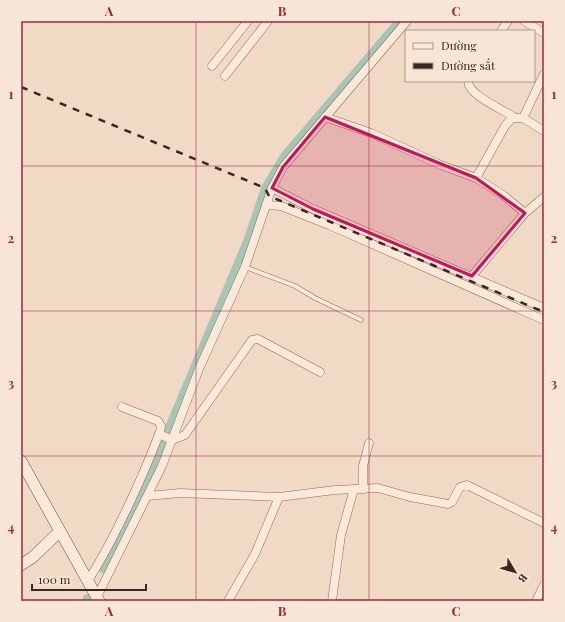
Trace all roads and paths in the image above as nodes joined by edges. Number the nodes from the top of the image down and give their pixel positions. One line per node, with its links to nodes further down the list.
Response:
1 (248, 21): 8 (street)
2 (268, 21): 10 (street)
3 (407, 21): 12 (street)
4 (508, 21): 6 (street)
5 (524, 21): 7 (street)
6 (502, 30)
7 (544, 33)
8 (212, 66)
9 (544, 74): 14 (street)
10 (225, 76)
11 (468, 82): 13 (street)
12 (325, 117): 16 (street); 17 (street)
13 (514, 117): 14 (street); 16 (street)
14 (523, 118): 15 (street)
15 (544, 131)
16 (476, 178): 20 (street)
17 (272, 188): 19 (street); 22 (street)
18 (544, 197): 20 (street)
19 (266, 205): 21 (street); 25 (street)
20 (525, 213): 22 (street)
21 (245, 267): 24 (lane); 28 (street)
22 (472, 276): 23 (street)
23 (544, 308)
24 (361, 320)
25 (544, 320)
26 (320, 372): 28 (street)
27 (122, 407): 28 (street)
28 (165, 437): 32 (street); 37 (street)
29 (369, 443): 31 (street)
30 (21, 461): 35 (main road)
31 (358, 489): 33 (street); 34 (street); 41 (street)
32 (148, 496): 33 (street); 39 (street)
33 (279, 497): 40 (street)
34 (544, 523)
35 (60, 531): 36 (main road); 37 (main road)
36 (21, 565)
37 (88, 581): 39 (main road)
38 (544, 585): 42 (street)
39 (97, 600)
40 (228, 601)
41 (332, 601)
42 (536, 601)

